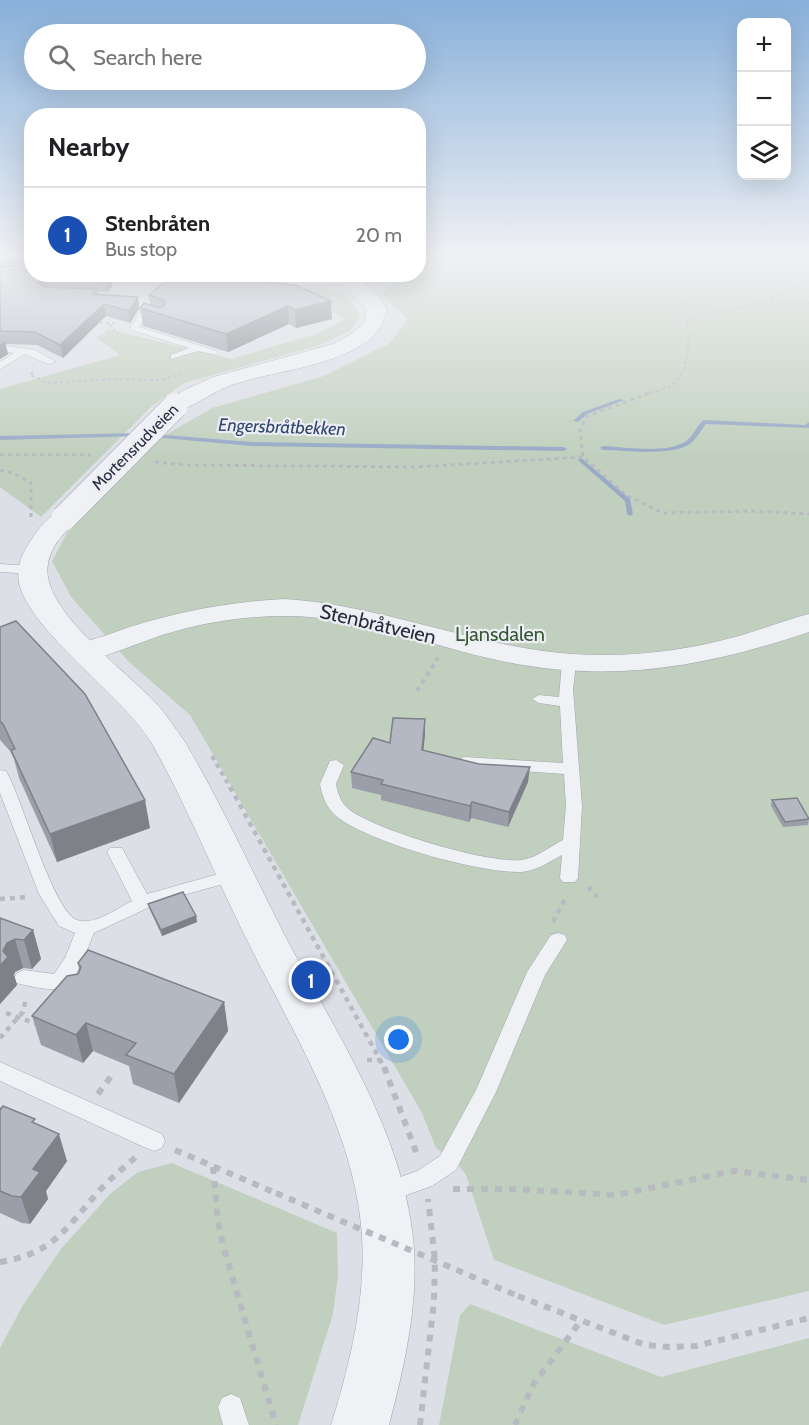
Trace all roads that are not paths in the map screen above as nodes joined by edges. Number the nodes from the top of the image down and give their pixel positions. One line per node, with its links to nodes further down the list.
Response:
1 (134, 324): 4 (lane)
2 (374, 324): 10 (street, Mortensrudveien, bridge)
3 (3, 348): 6 (lane)
4 (195, 349): 5 (lane); 7 (lane)
5 (214, 353)
6 (17, 354): 8 (lane); 9 (lane)
7 (174, 357)
8 (51, 362)
9 (0, 366)
10 (36, 548): 12 (street)
11 (809, 623): 13 (street, Stenbråtveien)
12 (89, 651): 13 (street, Stenbråtveien); 22 (street)
13 (569, 663): 15 (lane)
14 (539, 699): 15 (lane)
15 (567, 702): 18 (lane)
16 (464, 762): 18 (lane)
17 (336, 765): 20 (lane)
18 (571, 769): 20 (lane)
19 (0, 775): 25 (lane)
20 (571, 843): 23 (lane)
21 (116, 852): 24 (lane)
22 (236, 876): 24 (lane); 32 (street)
23 (569, 878)
24 (142, 902): 25 (lane)
25 (87, 927): 28 (lane)
26 (558, 940): 32 (lane)
27 (24, 978): 28 (lane)
28 (59, 982): 29 (lane)
29 (76, 996)
30 (0, 1071): 31 (lane)
31 (154, 1141)
32 (381, 1194): 33 (street)
33 (360, 1425)

